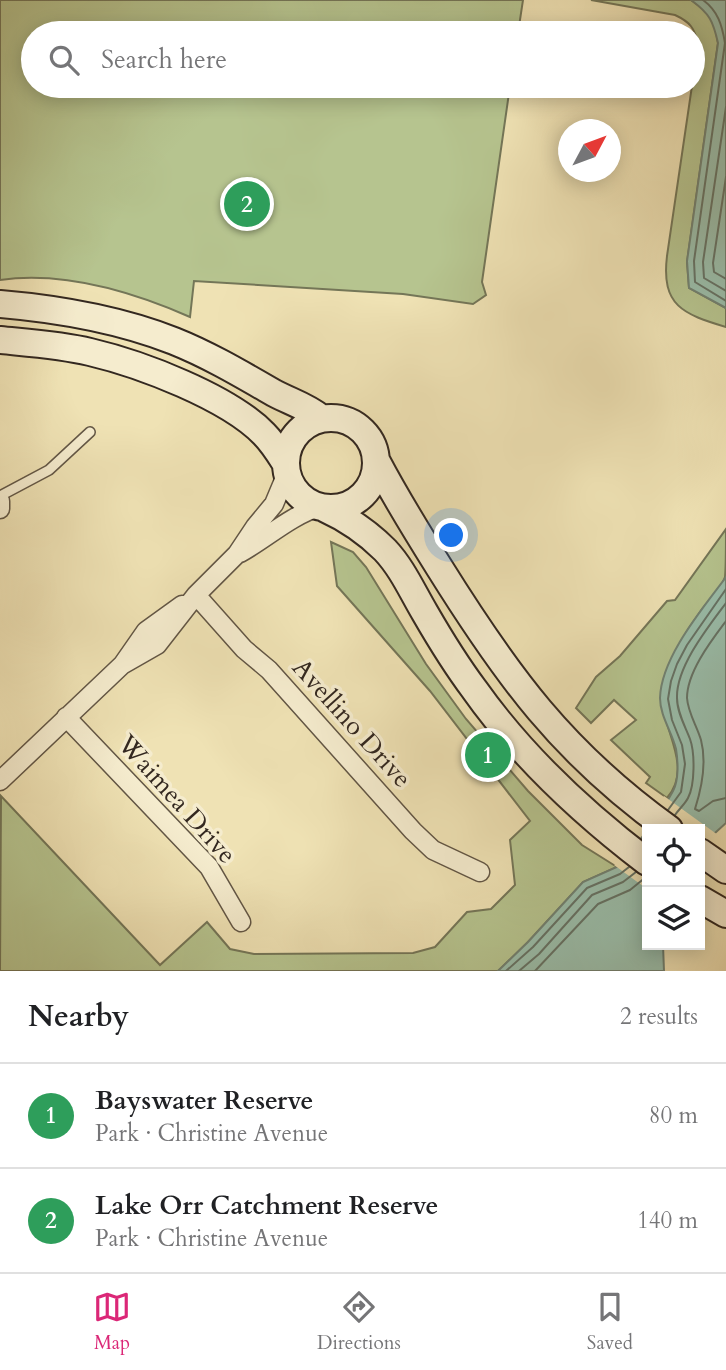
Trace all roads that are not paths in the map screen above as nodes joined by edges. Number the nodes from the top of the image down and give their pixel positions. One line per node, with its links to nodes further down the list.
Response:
1 (0, 304): 3 (main road)
2 (0, 340): 6 (main road)
3 (321, 418): 5 (main road); 6 (main road)
4 (90, 432): 7 (lane)
5 (377, 462): 9 (main road); 15 (main road)
6 (286, 469): 9 (main road); 11 (street)
7 (0, 496)
8 (0, 502): 10 (street)
9 (321, 507): 11 (street); 16 (main road)
10 (0, 509)
11 (237, 554): 12 (street)
12 (196, 595): 13 (street); 17 (street, Avellino Drive)
13 (66, 716): 14 (street); 20 (street, Waimea Drive)
14 (0, 781)
15 (661, 824)
16 (642, 858)
17 (480, 872)
18 (705, 902): 19 (main road)
19 (726, 914)
20 (241, 922)

